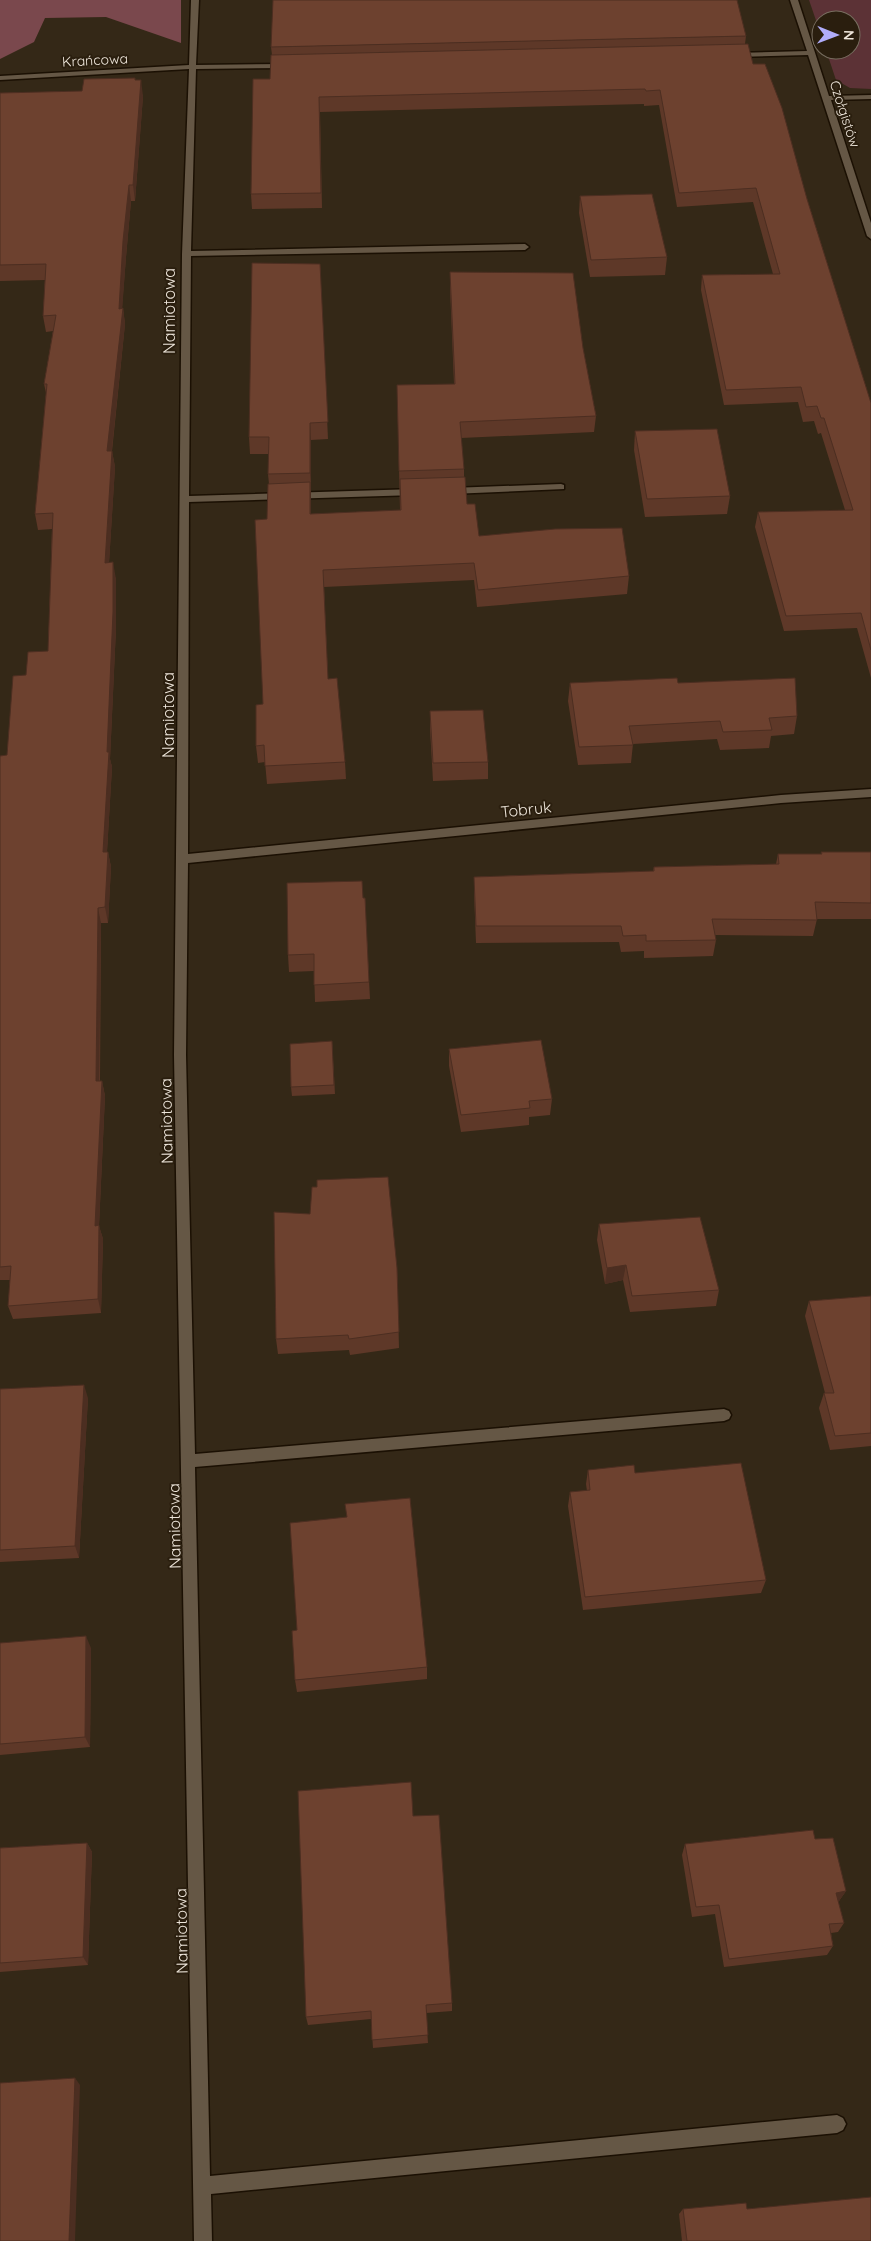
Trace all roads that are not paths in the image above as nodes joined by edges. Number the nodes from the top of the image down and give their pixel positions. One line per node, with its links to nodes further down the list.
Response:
1 (196, 0): 7 (street, Namiotowa)
2 (794, 0): 3 (street, Czołgistów)
3 (811, 53): 4 (street)
4 (726, 55)
5 (813, 60): 10 (street, Czołgistów)
6 (292, 66): 7 (street, Krańcowa)
7 (192, 68): 8 (street, Krańcowa); 13 (street, Namiotowa)
8 (0, 78)
9 (871, 97): 10 (street)
10 (826, 98): 11 (street, Czołgistów)
11 (871, 236)
12 (525, 247): 13 (street)
13 (186, 254): 17 (street, Namiotowa)
14 (561, 487): 15 (street)
15 (444, 491)
16 (424, 492): 17 (street)
17 (186, 499): 19 (street, Namiotowa)
18 (871, 793): 19 (street, Tobruk)
19 (184, 859): 21 (street, Namiotowa)
20 (724, 1415): 21 (street)
21 (190, 1460): 23 (street, Namiotowa)
22 (837, 2124): 23 (street)
23 (202, 2186): 24 (street, Namiotowa)
24 (203, 2241)

